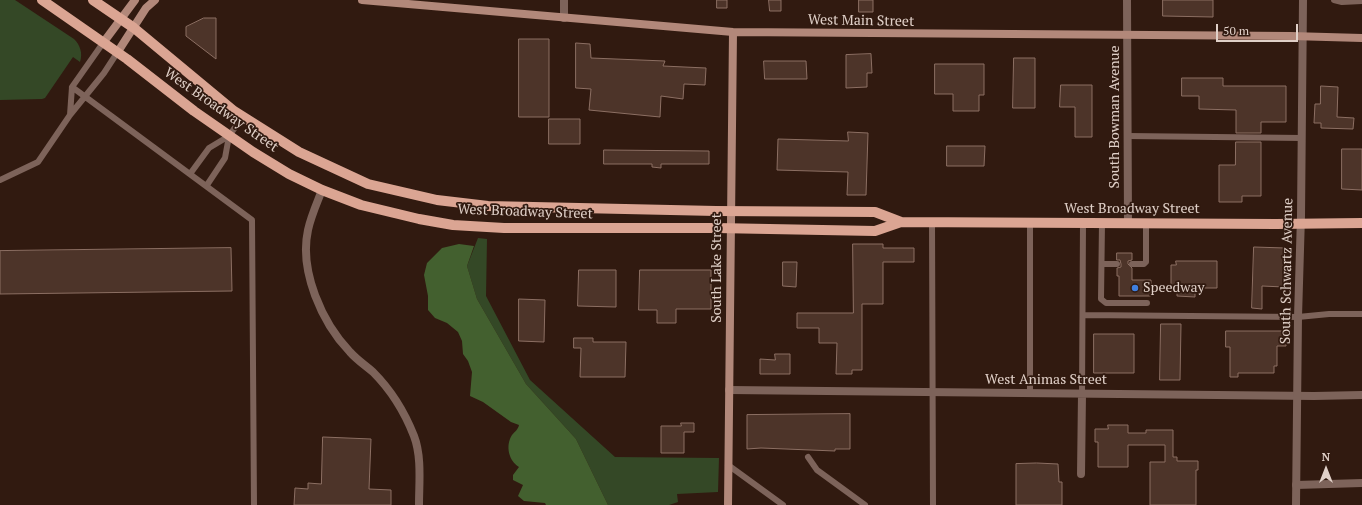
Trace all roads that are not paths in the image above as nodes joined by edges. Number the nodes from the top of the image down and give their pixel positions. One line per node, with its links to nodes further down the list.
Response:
1 (42, 0): 19 (main road, West Broadway Street)
2 (93, 0): 13 (main road, West Broadway Street)
3 (135, 0): 13 (main road)
4 (155, 0): 14 (main road)
5 (362, 0): 11 (main road, West Main Street)
6 (564, 0): 12 (street)
7 (1127, 0): 16 (street, South Bowman Avenue)
8 (1303, 0): 17 (street, South Schwartz Avenue)
9 (1334, 0): 10 (lane)
10 (1362, 1)
11 (416, 2): 12 (main road, West Main Street)
12 (564, 18): 15 (main road, West Main Street)
13 (121, 19): 14 (main road, West Broadway Street); 19 (main road)
14 (134, 28): 20 (main road); 24 (main road, West Broadway Street)
15 (734, 32): 16 (main road, West Main Street); 32 (main road, South Lake Street)
16 (1128, 35): 17 (main road, West Main Street); 26 (street, South Bowman Avenue)
17 (1303, 37): 18 (main road, West Main Street); 27 (street, South Schwartz Avenue)
18 (1362, 38)
19 (103, 43): 20 (main road, West Broadway Street); 21 (lane)
20 (117, 53): 22 (lane); 25 (main road, West Broadway Street)
21 (72, 87): 22 (lane); 23 (lane)
22 (85, 96): 23 (lane); 28 (lane)
23 (70, 115): 29 (lane)
24 (243, 116): 25 (lane); 32 (main road, West Broadway Street)
25 (229, 136): 28 (lane); 30 (lane); 31 (main road, West Broadway Street)
26 (1128, 136): 27 (lane); 39 (street, South Bowman Avenue)
27 (1302, 138): 41 (street, South Schwartz Avenue)
28 (190, 174): 30 (lane)
29 (0, 180)
30 (207, 185): 61 (lane)
31 (322, 190): 42 (main road, West Broadway Street); 62 (street)
32 (730, 211): 33 (main road, West Broadway Street); 42 (main road, South Lake Street)
33 (901, 222): 34 (main road, West Broadway Street); 42 (main road, West Broadway Street)
34 (932, 222): 36 (main road, West Broadway Street); 51 (lane)
35 (1362, 222): 41 (main road, West Broadway Street)
36 (1030, 223): 37 (main road, West Broadway Street); 52 (lane)
37 (1083, 223): 38 (main road, West Broadway Street); 48 (lane)
38 (1102, 223): 39 (main road, West Broadway Street); 43 (lane)
39 (1128, 223): 40 (main road, West Broadway Street)
40 (1146, 223): 41 (main road, West Broadway Street); 45 (lane)
41 (1301, 224): 49 (street, South Schwartz Avenue)
42 (731, 229): 50 (main road, South Lake Street)
43 (1102, 264): 44 (lane); 46 (lane)
44 (1117, 264)
45 (1132, 264)
46 (1148, 303)
47 (1362, 314): 49 (lane)
48 (1083, 315): 49 (lane); 53 (lane)
49 (1298, 317): 54 (street, South Schwartz Avenue)
50 (729, 390): 51 (street, West Animas Street); 57 (main road, South Lake Street)
51 (933, 392): 52 (street, West Animas Street); 66 (lane)
52 (1030, 393): 53 (street, West Animas Street)
53 (1082, 394): 54 (street, West Animas Street); 58 (street)
54 (1297, 395): 55 (street, West Animas Street); 60 (street, South Schwartz Avenue)
55 (1362, 395)
56 (808, 457): 65 (lane)
57 (728, 465): 63 (main road, South Lake Street); 64 (lane)
58 (1081, 474)
59 (1362, 484): 60 (street)
60 (1296, 485): 67 (street, South Schwartz Avenue)
61 (254, 505)
62 (419, 505)
63 (728, 505)
64 (783, 505)
65 (865, 505)
66 (933, 505)
67 (1296, 505)

